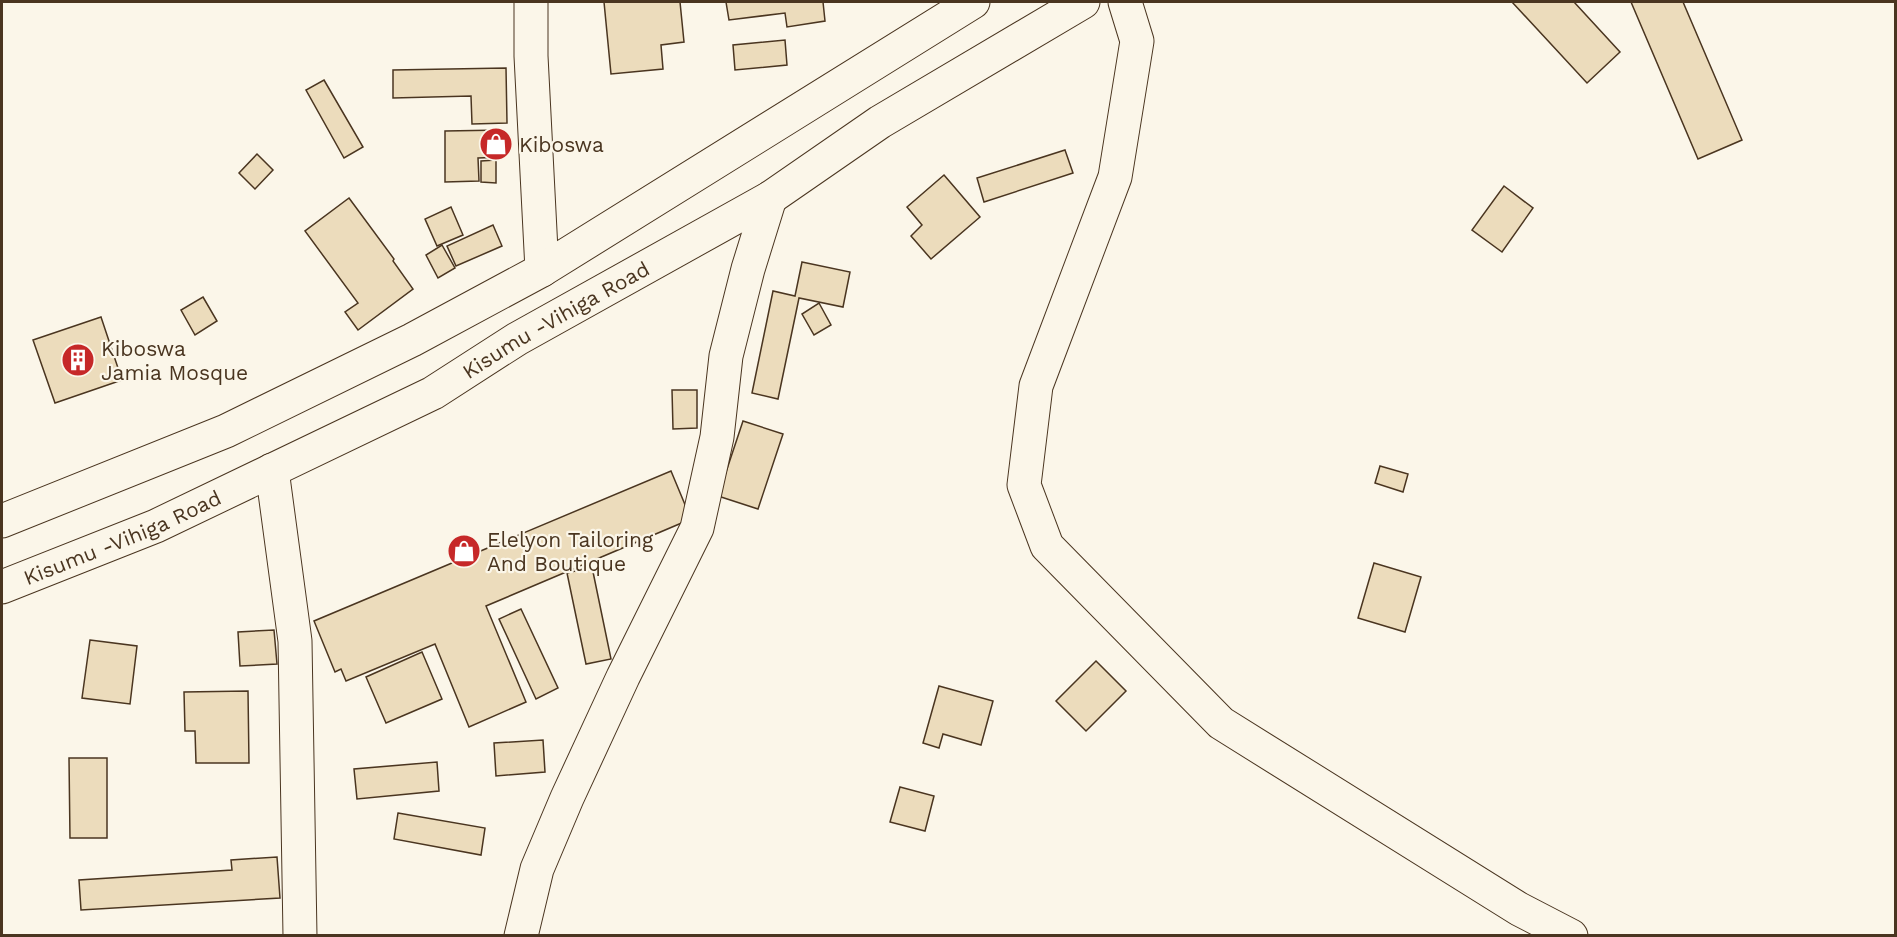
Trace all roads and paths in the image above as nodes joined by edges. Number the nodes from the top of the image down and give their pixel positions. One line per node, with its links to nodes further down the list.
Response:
1 (531, 2): 6 (main road)
2 (973, 2): 6 (main road)
3 (1083, 2): 5 (main road, Kisumu -Vihiga Road)
4 (1125, 2): 12 (main road)
5 (770, 198): 7 (main road, Kisumu -Vihiga Road); 11 (main road)
6 (542, 270): 8 (main road)
7 (272, 470): 9 (main road, Kisumu -Vihiga Road); 10 (main road)
8 (2, 521)
9 (2, 586)
10 (300, 936)
11 (521, 936)
12 (1570, 936)

